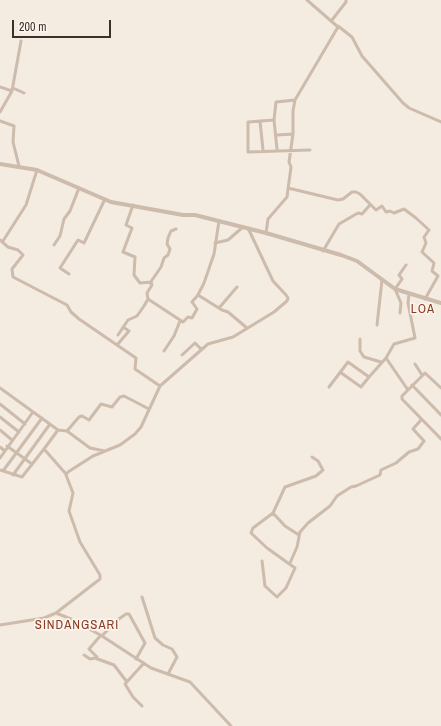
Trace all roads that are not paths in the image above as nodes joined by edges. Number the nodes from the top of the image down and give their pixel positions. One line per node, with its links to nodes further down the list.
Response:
1 (307, 0): 3 (street)
2 (346, 0): 3 (street)
3 (332, 20): 4 (street)
4 (338, 26): 9 (street); 14 (street)
5 (21, 41): 7 (street)
6 (0, 87): 7 (street)
7 (12, 89): 8 (street); 10 (street)
8 (24, 93)
9 (295, 100): 11 (street); 15 (street)
10 (0, 112)
11 (274, 120): 12 (street); 16 (street)
12 (260, 121): 17 (street); 17 (street)
13 (0, 122): 22 (street)
14 (441, 122)
15 (293, 134): 16 (street); 19 (street)
16 (276, 135): 18 (street)
17 (262, 150): 18 (street)
18 (277, 150): 19 (street)
19 (291, 150): 20 (street); 25 (street)
20 (310, 150)
21 (0, 164): 22 (street)
22 (18, 166): 23 (street)
23 (37, 170): 24 (street); 33 (street)
24 (79, 188): 26 (street); 35 (street)
25 (288, 188): 28 (street); 32 (street)
26 (105, 200): 27 (street); 38 (street)
27 (133, 205): 29 (street); 40 (street)
28 (370, 205): 36 (street); 46 (street)
29 (219, 221): 30 (street); 34 (street)
30 (246, 227): 32 (street); 34 (street); 53 (street)
31 (176, 229): 40 (street)
32 (266, 232): 36 (street)
33 (2, 241): 56 (street)
34 (215, 243): 44 (street)
35 (54, 245)
36 (323, 250): 39 (street)
37 (406, 265): 42 (street)
38 (68, 274)
39 (382, 280): 42 (street); 51 (street)
40 (150, 283): 45 (street)
41 (237, 287): 48 (street)
42 (395, 289): 43 (street); 49 (street)
43 (409, 294): 46 (street); 60 (street)
44 (198, 295): 48 (street); 50 (street)
45 (148, 299): 50 (street); 52 (street)
46 (425, 299): 47 (street)
47 (441, 303)
48 (219, 308): 53 (street)
49 (400, 313)
50 (180, 321): 58 (street)
51 (377, 325)
52 (123, 327): 54 (street); 56 (street)
53 (247, 328): 57 (street)
54 (118, 335)
55 (360, 339): 61 (street)
56 (117, 345): 67 (street)
57 (201, 349): 59 (street); 67 (street)
58 (164, 351)
59 (182, 354)
60 (386, 358): 61 (street); 71 (street)
61 (381, 362): 65 (street)
62 (415, 364): 64 (street)
63 (340, 372): 65 (street); 65 (street); 68 (street)
64 (422, 375): 66 (street); 70 (street)
65 (369, 377)
66 (412, 385): 71 (street); 75 (street)
67 (160, 386): 73 (street)
68 (329, 387)
69 (0, 388): 74 (street)
70 (441, 388)
71 (408, 390): 78 (street)
72 (0, 404): 79 (street)
73 (149, 409): 83 (street); 91 (street)
74 (33, 412): 77 (street); 79 (street)
75 (441, 415)
76 (0, 417): 84 (street)
77 (42, 418): 80 (street); 92 (street)
78 (421, 420): 85 (street); 101 (street)
79 (25, 424): 84 (street)
80 (50, 424): 82 (street); 95 (street)
81 (0, 430): 86 (street)
82 (58, 430): 83 (street); 89 (street)
83 (68, 431): 91 (street)
84 (19, 432): 86 (street)
85 (441, 439)
86 (12, 440): 87 (street)
87 (7, 446): 90 (street); 92 (street)
88 (0, 447): 90 (street)
89 (44, 449): 96 (street); 98 (street)
90 (5, 451): 94 (street)
91 (105, 451): 98 (street)
92 (17, 452): 95 (street); 97 (street)
93 (312, 457): 100 (street)
94 (0, 458)
95 (24, 460): 96 (street); 99 (street)
96 (32, 464): 99 (street)
97 (1, 471): 99 (street)
98 (66, 474): 105 (street)
99 (12, 475)
100 (273, 513): 101 (street); 103 (street)
101 (299, 535): 103 (street)
102 (262, 561): 103 (street)
103 (290, 563)
104 (142, 597): 112 (street)
105 (56, 613): 106 (street); 107 (street)
106 (0, 625)
107 (101, 635): 109 (street); 110 (street); 110 (street)
108 (84, 655): 109 (street)
109 (100, 659): 113 (street)
110 (136, 659): 111 (street)
111 (144, 663): 112 (street); 113 (street)
112 (168, 674): 115 (street)
113 (127, 682): 114 (street)
114 (142, 706)
115 (231, 726)

